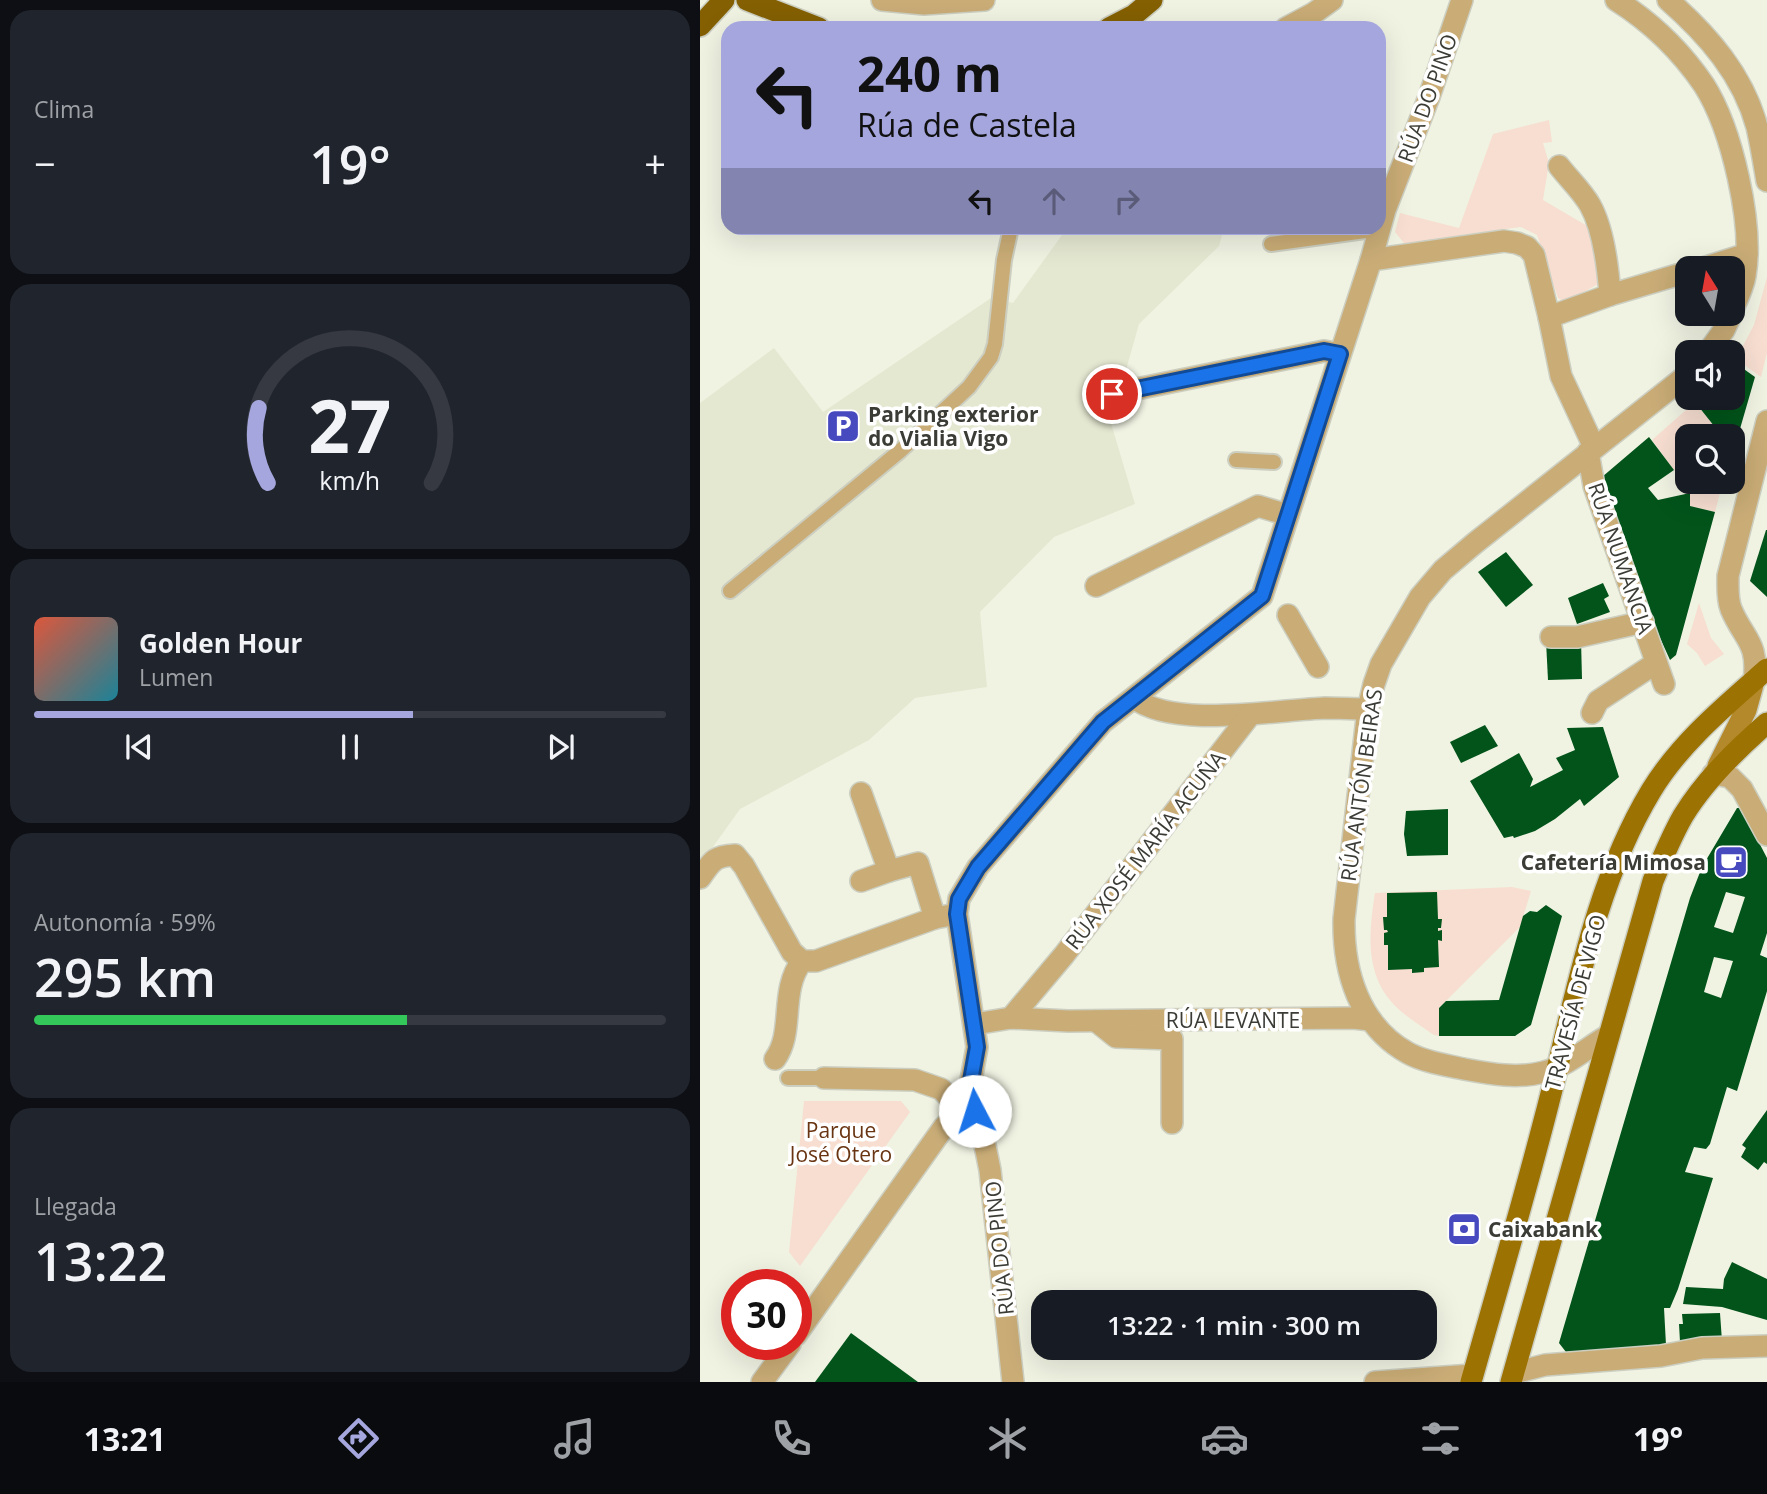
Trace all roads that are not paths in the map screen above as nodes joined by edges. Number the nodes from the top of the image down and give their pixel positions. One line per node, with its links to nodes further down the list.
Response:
1 (747, 0): 9 (highway)
2 (882, 0): 3 (street)
3 (984, 0)
4 (1152, 0): 10 (highway)
5 (1332, 0): 11 (street)
6 (1462, 0): 15 (street, RÚA DO PINO)
7 (1616, 0): 20 (street)
8 (1668, 0): 12 (street)
9 (800, 21)
10 (1123, 21)
11 (1299, 21)
12 (1762, 129): 14 (street)
13 (1559, 166): 25 (street)
14 (1767, 181)
15 (1386, 207)
16 (1009, 235): 36 (lane)
17 (1341, 235): 19 (lane)
18 (1378, 235): 22 (street, RÚA DO PINO)
19 (1270, 244)
20 (1746, 254): 21 (street); 24 (street)
21 (1740, 256)
22 (1371, 260): 26 (street, RÚA NUMANCIA); 27 (street, RÚA DO PINO)
23 (1675, 276): 25 (street)
24 (1745, 278)
25 (1609, 295): 26 (street)
26 (1549, 317): 31 (street, RÚA NUMANCIA)
27 (1340, 354): 29 (street); 34 (street, RÚA DO PINO)
28 (1675, 384): 31 (street, RÚA ANTÓN BEIRAS)
29 (1112, 394)
30 (1767, 421): 42 (street)
31 (1591, 449): 38 (street, RÚA NUMANCIA); 45 (street, RÚA ANTÓN BEIRAS)
32 (1236, 460): 33 (lane)
33 (1274, 462)
34 (1288, 515): 35 (street); 44 (street, RÚA DO PINO)
35 (1096, 586)
36 (730, 591)
37 (1287, 614): 41 (street)
38 (1643, 622): 39 (street); 40 (street, RÚA NUMANCIA)
39 (1551, 637)
40 (1656, 663): 43 (street, RÚA NUMANCIA); 46 (street)
41 (1318, 667)
42 (1760, 675): 49 (main road); 66 (main road, TRAVESÍA DE VIGO)
43 (1664, 684)
44 (1134, 698): 47 (street); 55 (street, RÚA DO PINO)
45 (1368, 709): 47 (street); 60 (street, RÚA ANTÓN BEIRAS)
46 (1592, 713)
47 (1250, 715): 58 (street, RÚA XOSÉ MARÍA ACUÑA)
48 (1767, 723): 49 (main road, TRAVESÍA DE VIGO)
49 (1713, 774): 51 (street); 64 (main road, TRAVESÍA DE VIGO)
50 (860, 793): 52 (street)
51 (1767, 835)
52 (889, 871): 54 (street); 56 (street)
53 (700, 878): 57 (street)
54 (861, 881)
55 (957, 914): 56 (street); 63 (street)
56 (935, 918): 57 (street)
57 (802, 961): 65 (street)
58 (1040, 984): 59 (street, RÚA XOSÉ MARÍA ACUÑA); 61 (street)
59 (1011, 1018): 61 (street, RÚA LEVANTE); 63 (street, RÚA LEVANTE)
60 (1371, 1020): 62 (street, RÚA LEVANTE); 67 (street, RÚA ANTÓN BEIRAS)
61 (1059, 1021): 62 (street, RÚA LEVANTE)
62 (1096, 1021): 72 (street, RÚA LEVANTE)
63 (975, 1024): 70 (street)
64 (1609, 1035): 66 (street, RÚA ANTÓN BEIRAS); 76 (main road, TRAVESÍA DE VIGO)
65 (775, 1059)
66 (1557, 1068): 67 (street, RÚA ANTÓN BEIRAS); 71 (main road, TRAVESÍA DE VIGO)
67 (1520, 1077): 71 (street)
68 (788, 1078): 69 (lane)
69 (824, 1078): 70 (street)
70 (962, 1108): 73 (street); 79 (street, RÚA DO PINO)
71 (1545, 1116): 77 (main road, TRAVESÍA DE VIGO)
72 (1172, 1123)
73 (812, 1313)
74 (1767, 1346): 76 (street)
75 (778, 1360): 78 (street)
76 (1513, 1378)
77 (1471, 1379): 80 (street)
78 (762, 1382)
79 (1013, 1382)
80 (1375, 1382)

